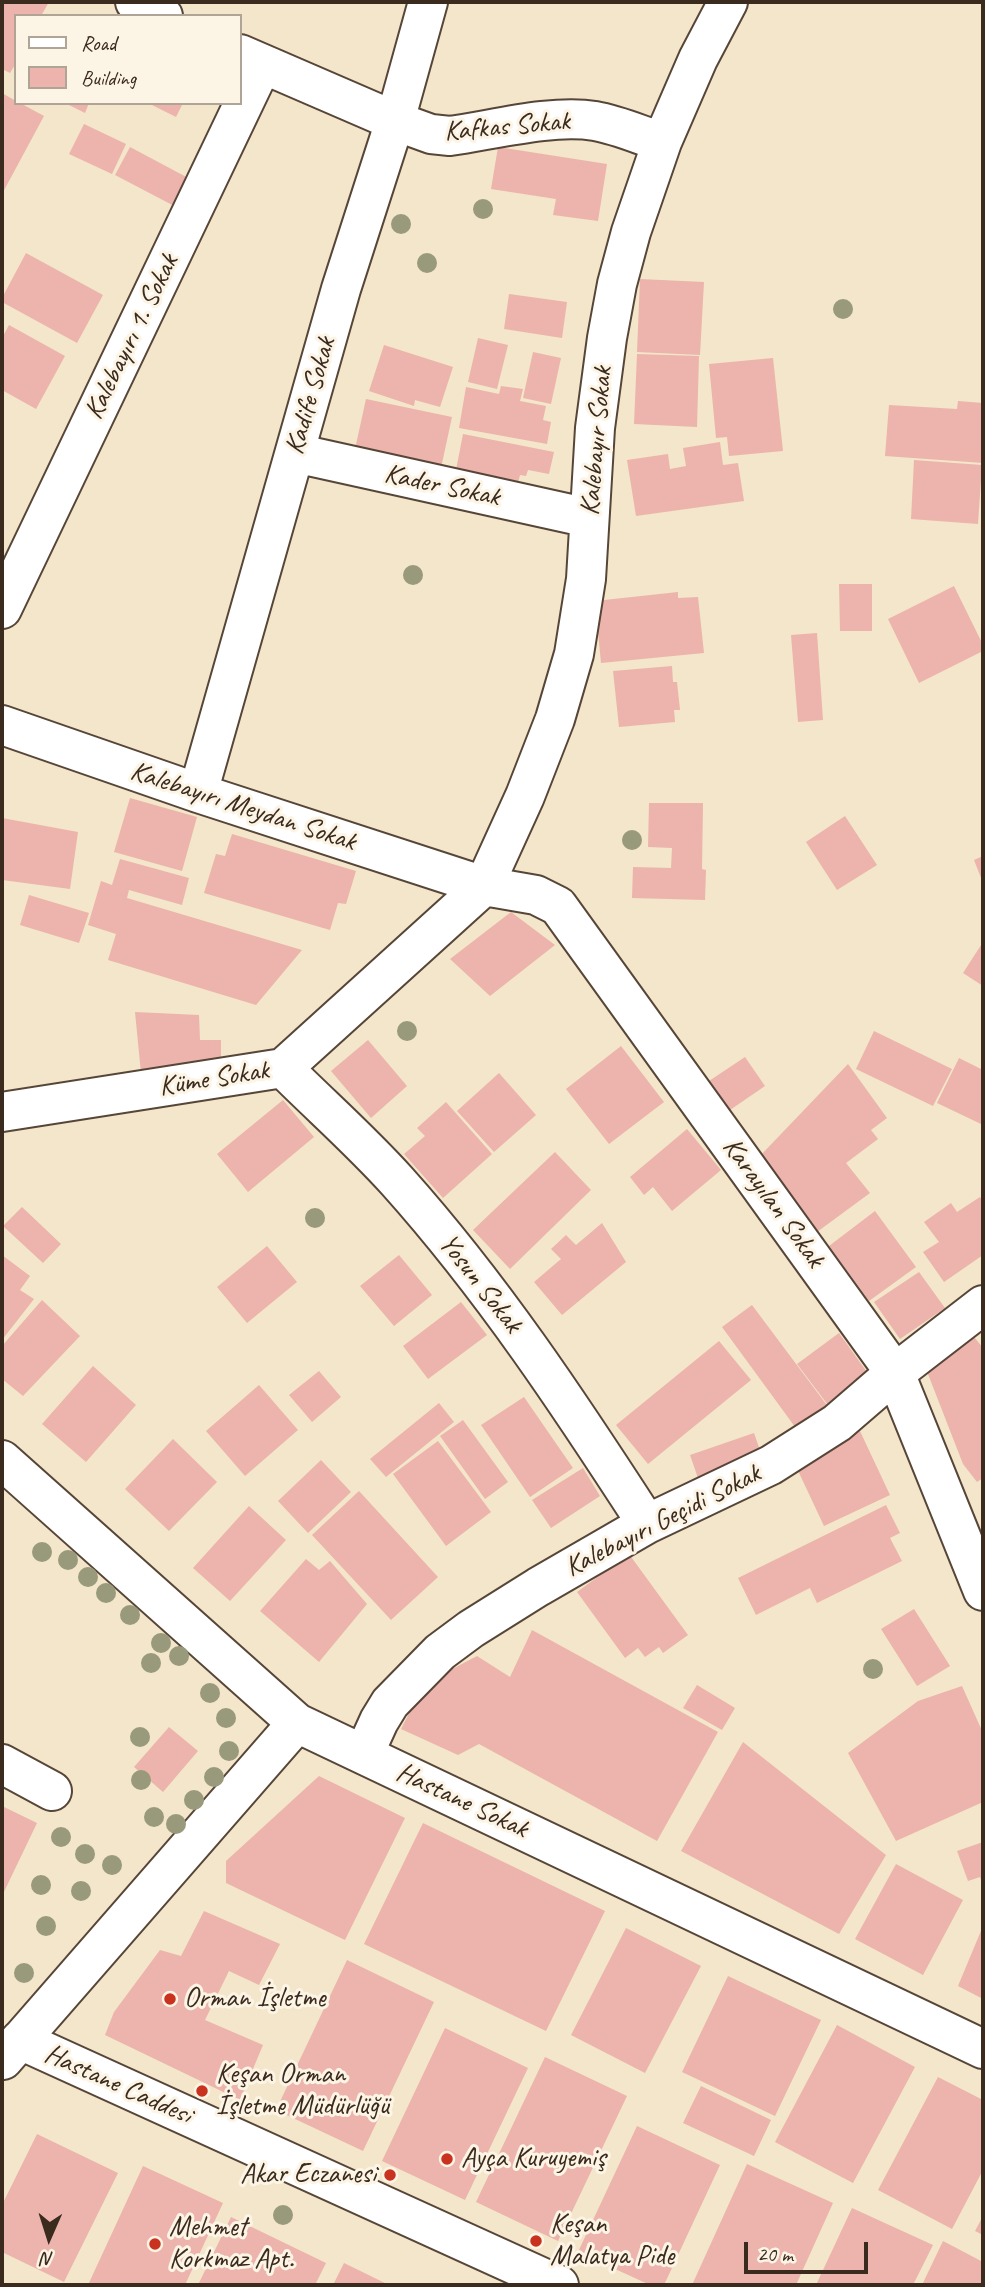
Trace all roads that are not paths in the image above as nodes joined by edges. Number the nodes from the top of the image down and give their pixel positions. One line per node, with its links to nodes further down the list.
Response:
1 (135, 2): 4 (street)
2 (428, 2): 8 (street, Kadife Sokak)
3 (728, 2): 9 (street, Kalebayır Sokak)
4 (159, 14)
5 (251, 59): 6 (street, Kalebayırı 1. Sokak); 8 (street, Kafkas Sokak)
6 (242, 79)
7 (230, 105): 12 (street, Kalebayırı 1. Sokak)
8 (395, 121): 9 (street, Kafkas Sokak); 10 (street, Kadife Sokak)
9 (662, 142): 11 (street, Kalebayır Sokak)
10 (295, 453): 11 (street, Kader Sokak); 14 (street, Kadife Sokak)
11 (589, 518): 15 (street, Kalebayır Sokak)
12 (2, 609)
13 (2, 725): 14 (street, Kalebayırı Meydan Sokak)
14 (198, 793): 15 (street, Kalebayırı Meydan Sokak)
15 (485, 886): 16 (street, Küme Sokak); 19 (street, Karayılan Sokak)
16 (283, 1068): 17 (street, Küme Sokak); 21 (street, Yosun Sokak)
17 (2, 1112)
18 (983, 1305): 19 (street, Kalebayırı Geçidi Sokak)
19 (895, 1373): 21 (street, Kalebayırı Geçidi Sokak); 22 (street, Karayılan Sokak)
20 (2, 1460): 23 (street, Hastane Sokak)
21 (648, 1524): 24 (street, Kalebayırı Geçidi Sokak)
22 (983, 1591)
23 (298, 1723): 24 (street, Hastane Sokak); 28 (street)
24 (364, 1754): 27 (street, Hastane Sokak)
25 (2, 1764): 26 (street)
26 (52, 1791)
27 (983, 2049)
28 (8, 2054): 29 (street, Hastane Caddesi); 30 (street, Hastane Caddesi)
29 (496, 2285)
30 (559, 2285)

